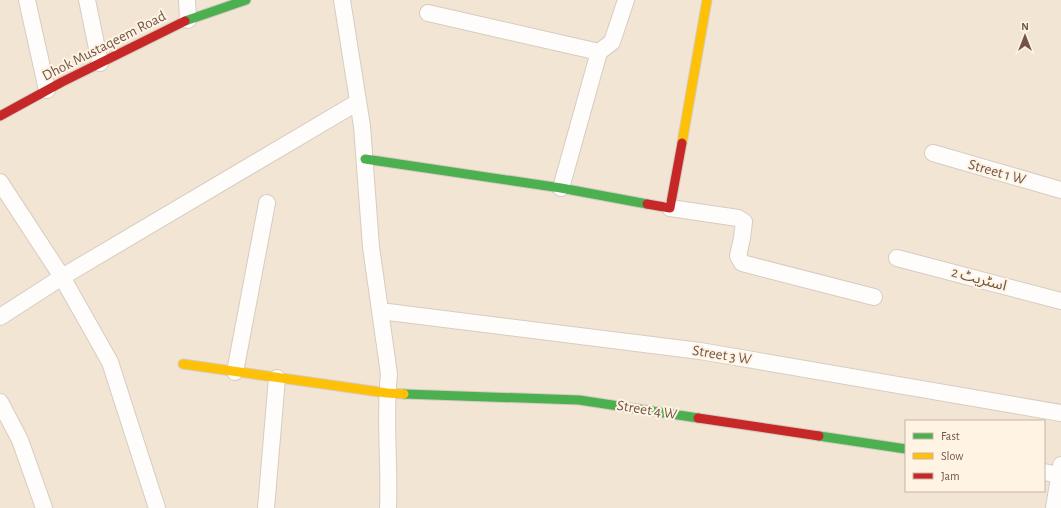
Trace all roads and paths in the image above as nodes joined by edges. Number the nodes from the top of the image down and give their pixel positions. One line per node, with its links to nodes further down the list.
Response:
1 (27, 0): 12 (street)
2 (87, 0): 11 (street)
3 (187, 0): 9 (street)
4 (246, 0): 9 (street, Dhok Mustaqeem Road)
5 (342, 0): 13 (street)
6 (626, 0): 10 (street)
7 (707, 0): 21 (street)
8 (428, 13): 10 (street)
9 (188, 20): 11 (street, Dhok Mustaqeem Road)
10 (599, 52): 18 (street)
11 (100, 63): 12 (street, Dhok Mustaqeem Road)
12 (47, 90): 14 (street, Dhok Mustaqeem Road)
13 (358, 102): 16 (street); 23 (street)
14 (0, 116)
15 (933, 153): 19 (street, Street 1 W)
16 (365, 159): 18 (street); 26 (street)
17 (0, 182): 23 (street)
18 (561, 188): 21 (street)
19 (1061, 190)
20 (267, 203): 29 (street)
21 (670, 208): 24 (street)
22 (897, 258): 25 (street, اسٹریٹ 2)
23 (62, 277): 27 (street); 38 (street)
24 (874, 297)
25 (1061, 301)
26 (380, 311): 31 (street); 33 (street, Street 3 W)
27 (0, 317)
28 (182, 364): 29 (street, Street 4 W)
29 (235, 372): 30 (street, Street 4 W)
30 (277, 378): 31 (street, Street 4 W); 39 (street)
31 (387, 393): 34 (street, Street 4 W); 40 (street)
32 (0, 402): 37 (street)
33 (1061, 413)
34 (905, 449)
35 (1055, 471): 36 (street)
36 (1056, 504)
37 (44, 508)
38 (157, 508)
39 (266, 508)
40 (388, 508)

